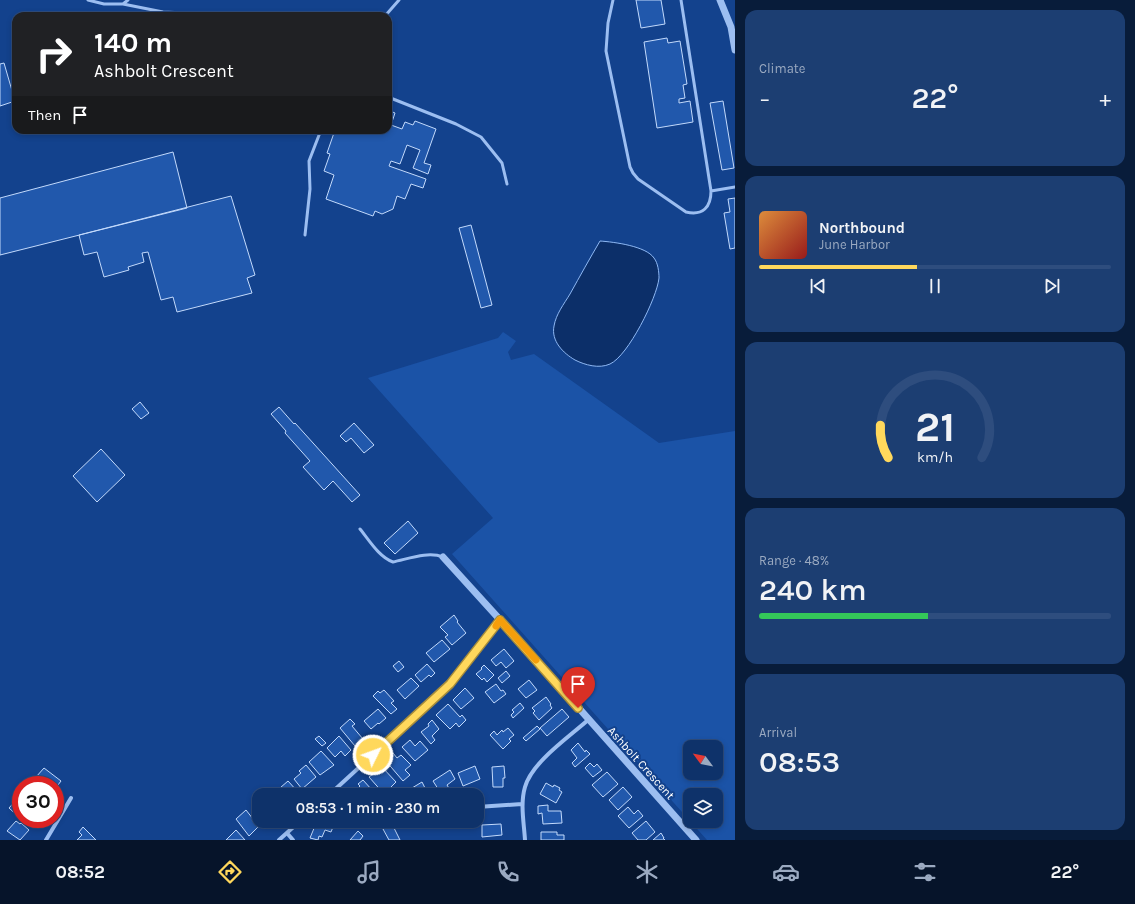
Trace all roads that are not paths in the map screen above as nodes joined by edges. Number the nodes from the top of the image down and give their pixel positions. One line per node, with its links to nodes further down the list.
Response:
1 (88, 0): 7 (lane)
2 (128, 0): 7 (lane)
3 (399, 0): 9 (lane)
4 (613, 0): 15 (lane)
5 (681, 0): 15 (lane)
6 (720, 0): 10 (street)
7 (123, 4): 8 (lane)
8 (163, 12)
9 (388, 12)
10 (735, 50)
11 (392, 99): 13 (lane)
12 (319, 134): 16 (lane)
13 (507, 184)
14 (735, 187): 15 (lane)
15 (711, 191)
16 (305, 234)
17 (360, 529): 18 (lane)
18 (443, 557): 19 (street, Ashbolt Crescent)
19 (500, 620): 20 (street, Ashbolt Crescent); 21 (street)
20 (588, 720): 23 (street); 31 (street, Ashbolt Crescent)
21 (336, 788)
22 (71, 798): 27 (street)
23 (522, 804): 24 (street); 30 (street)
24 (484, 807)
25 (292, 828): 26 (street)
26 (287, 833): 28 (street); 29 (street)
27 (46, 840)
28 (279, 840)
29 (293, 840)
30 (524, 840)
31 (696, 840)

